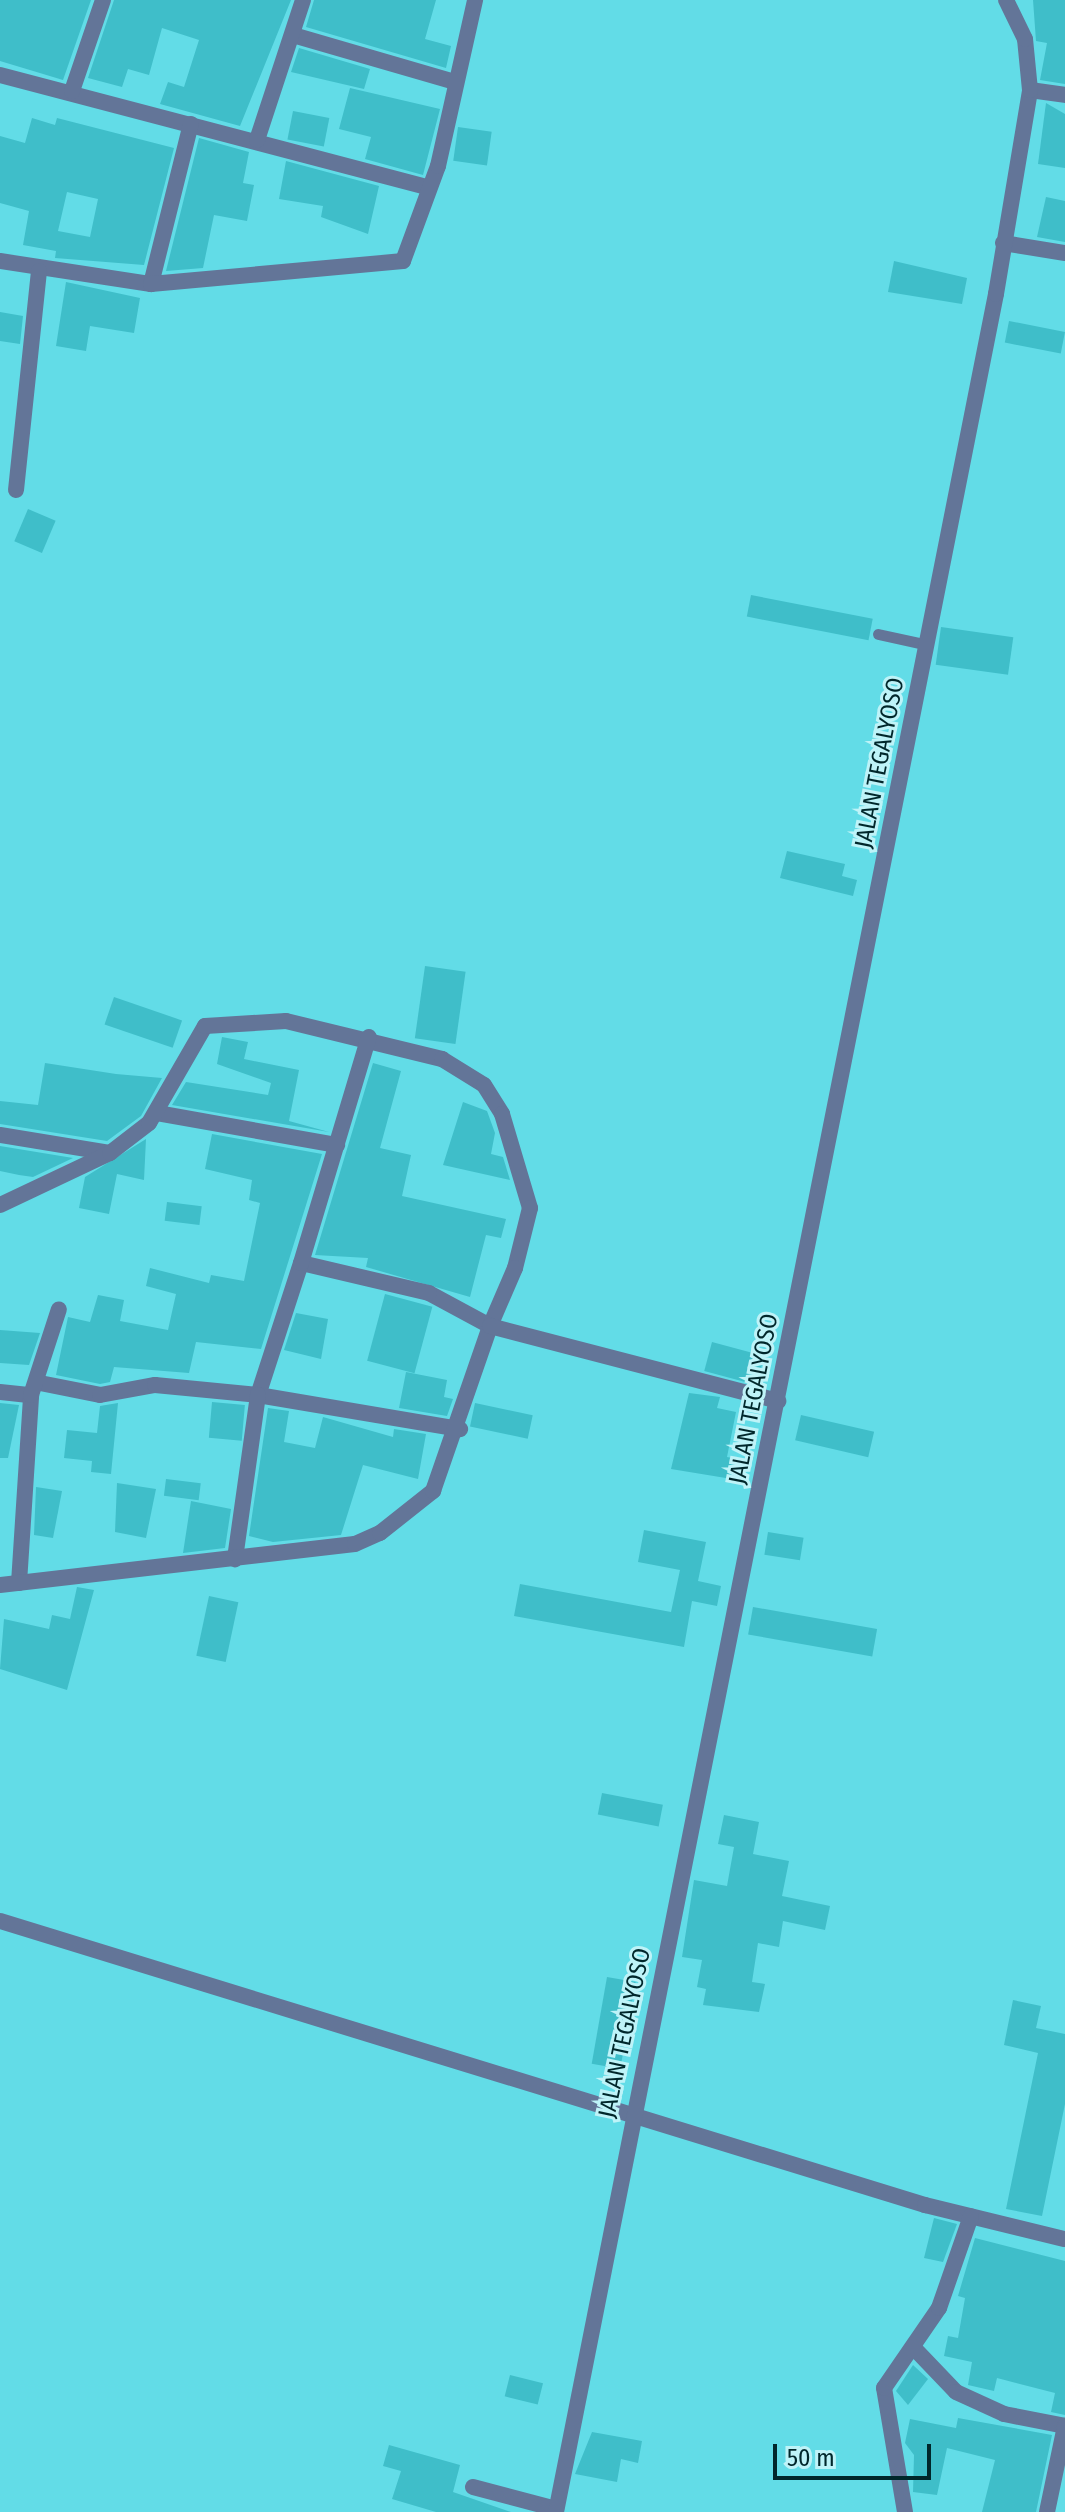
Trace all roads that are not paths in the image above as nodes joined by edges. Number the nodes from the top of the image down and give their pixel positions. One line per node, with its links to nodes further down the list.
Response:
1 (103, 0): 9 (street)
2 (303, 0): 5 (street)
3 (475, 0): 7 (street)
4 (1006, 0): 8 (street, JALAN TEGALYOSO)
5 (293, 35): 7 (street); 13 (street)
6 (2, 76): 9 (street); 10 (street)
7 (455, 82): 14 (street)
8 (1030, 90): 11 (street); 15 (street, JALAN TEGALYOSO)
9 (72, 91): 12 (street)
10 (0, 94)
11 (1065, 95)
12 (191, 124): 13 (street); 19 (street)
13 (257, 140): 14 (street)
14 (427, 187): 19 (street)
15 (1003, 243): 16 (street); 22 (street, JALAN TEGALYOSO)
16 (1065, 253)
17 (0, 261): 18 (street)
18 (39, 271): 19 (street); 20 (street)
19 (151, 284)
20 (16, 490)
21 (878, 634): 22 (lane)
22 (928, 645): 35 (street, JALAN TEGALYOSO)
23 (369, 1037): 24 (street); 26 (street); 31 (street)
24 (157, 1113): 26 (street); 27 (street)
25 (0, 1135): 27 (street)
26 (337, 1145): 29 (street)
27 (110, 1153): 28 (street)
28 (0, 1205)
29 (301, 1263): 31 (street); 34 (street)
30 (59, 1309): 32 (street)
31 (490, 1326): 35 (street); 36 (street)
32 (35, 1389): 33 (street); 34 (street); 38 (street)
33 (0, 1392)
34 (258, 1395): 36 (street); 37 (street)
35 (778, 1401): 41 (street, JALAN TEGALYOSO)
36 (460, 1429): 37 (street)
37 (235, 1559): 38 (street)
38 (19, 1583): 39 (street)
39 (0, 1585)
40 (0, 1921): 41 (street)
41 (632, 2114): 42 (street); 47 (street, JALAN TEGALYOSO)
42 (971, 2216): 43 (street); 44 (street)
43 (1065, 2239)
44 (913, 2347): 45 (street); 48 (street)
45 (1065, 2426): 49 (street)
46 (473, 2487): 47 (street)
47 (556, 2511)
48 (905, 2512)
49 (1047, 2512)

